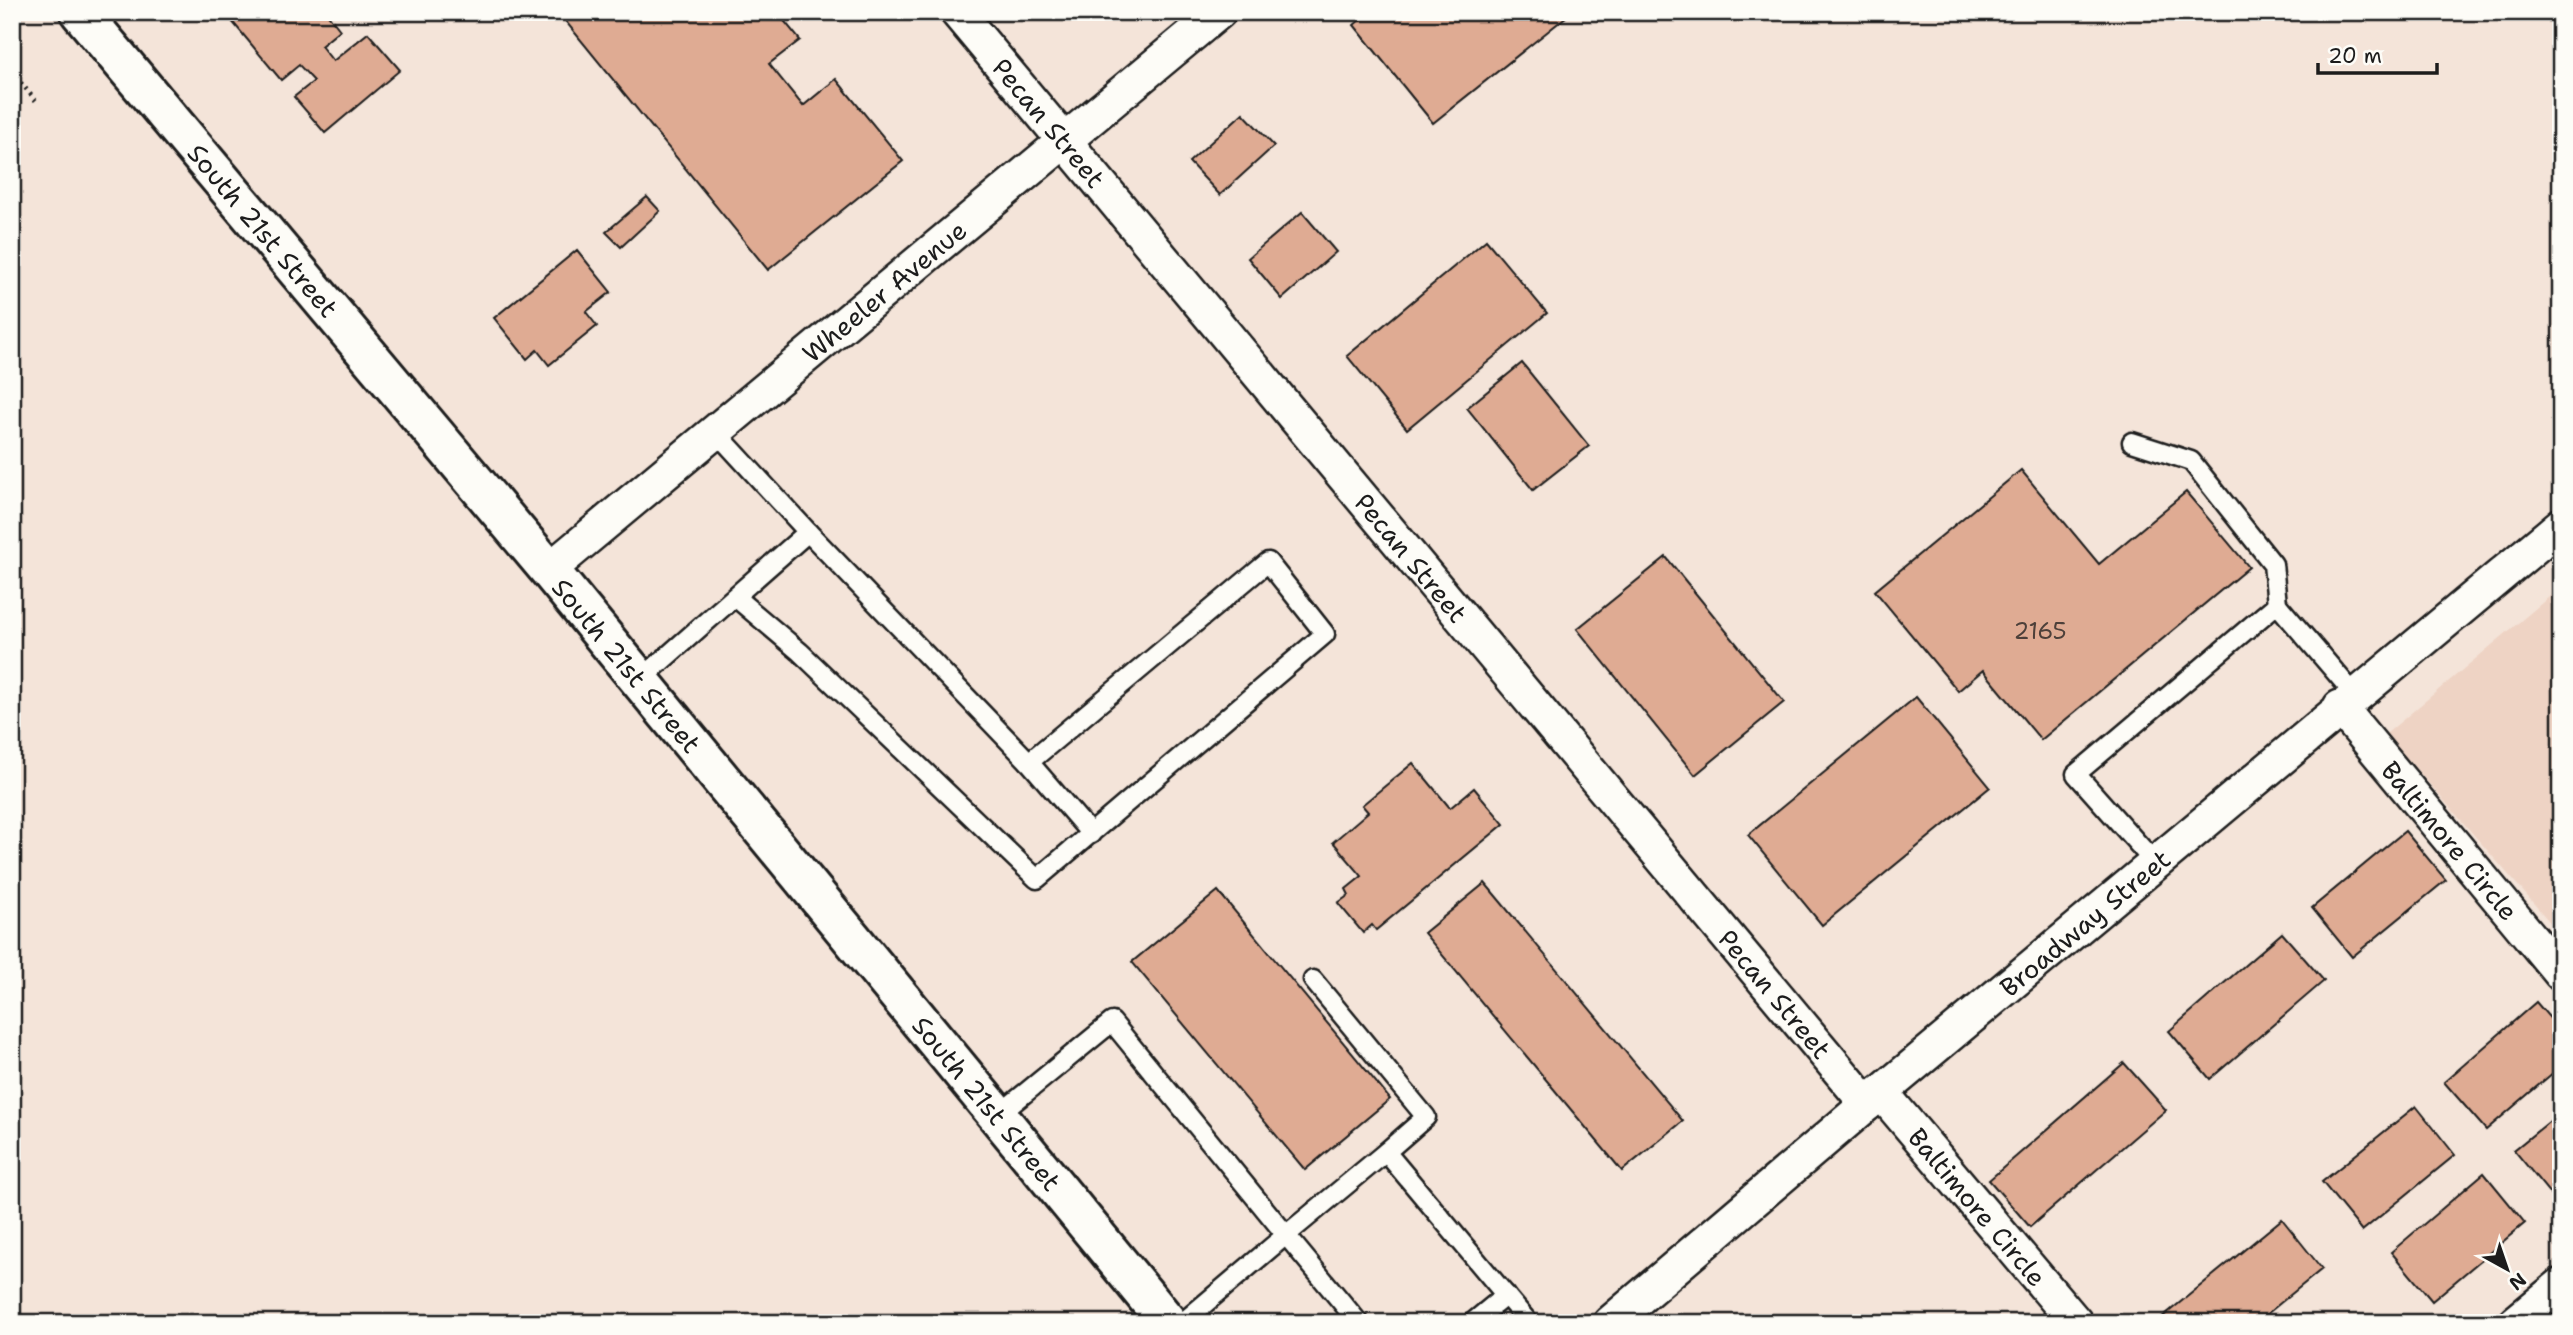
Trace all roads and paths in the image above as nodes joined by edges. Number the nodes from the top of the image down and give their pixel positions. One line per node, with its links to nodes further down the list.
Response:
1 (81, 12): 11 (main road, South 21st Street)
2 (1219, 12): 6 (street, Wheeler Avenue)
3 (961, 14): 6 (street, Pecan Street)
4 (12, 72): 5 (path)
5 (36, 101)
6 (1064, 142): 7 (street, Wheeler Avenue); 21 (street, Pecan Street)
7 (715, 432): 10 (lane); 11 (street, Wheeler Avenue)
8 (2132, 442): 13 (lane)
9 (2561, 525): 15 (street, Broadway Street)
10 (808, 532): 12 (lane); 16 (lane)
11 (549, 570): 14 (main road, South 21st Street)
12 (736, 597): 14 (lane); 17 (lane)
13 (2277, 604): 15 (lane); 18 (lane)
14 (639, 681): 22 (main road, South 21st Street)
15 (2348, 701): 18 (street, Broadway Street); 19 (street, Baltimore Circle)
16 (1029, 762): 17 (lane); 17 (lane)
17 (1091, 834)
18 (2155, 863): 21 (street, Broadway Street)
19 (2561, 974)
20 (1313, 980): 23 (lane)
21 (1874, 1098): 27 (street, Broadway Street); 33 (street, Baltimore Circle)
22 (998, 1116): 24 (lane); 28 (main road, South 21st Street)
23 (1386, 1152): 24 (lane); 26 (lane)
24 (1286, 1236): 29 (lane); 30 (lane)
25 (2561, 1284): 34 (street)
26 (1506, 1295): 31 (lane); 32 (lane)
27 (1615, 1321)
28 (1168, 1323)
29 (1182, 1323)
30 (1359, 1323)
31 (1472, 1323)
32 (1529, 1323)
33 (2076, 1323)
34 (2515, 1323)

